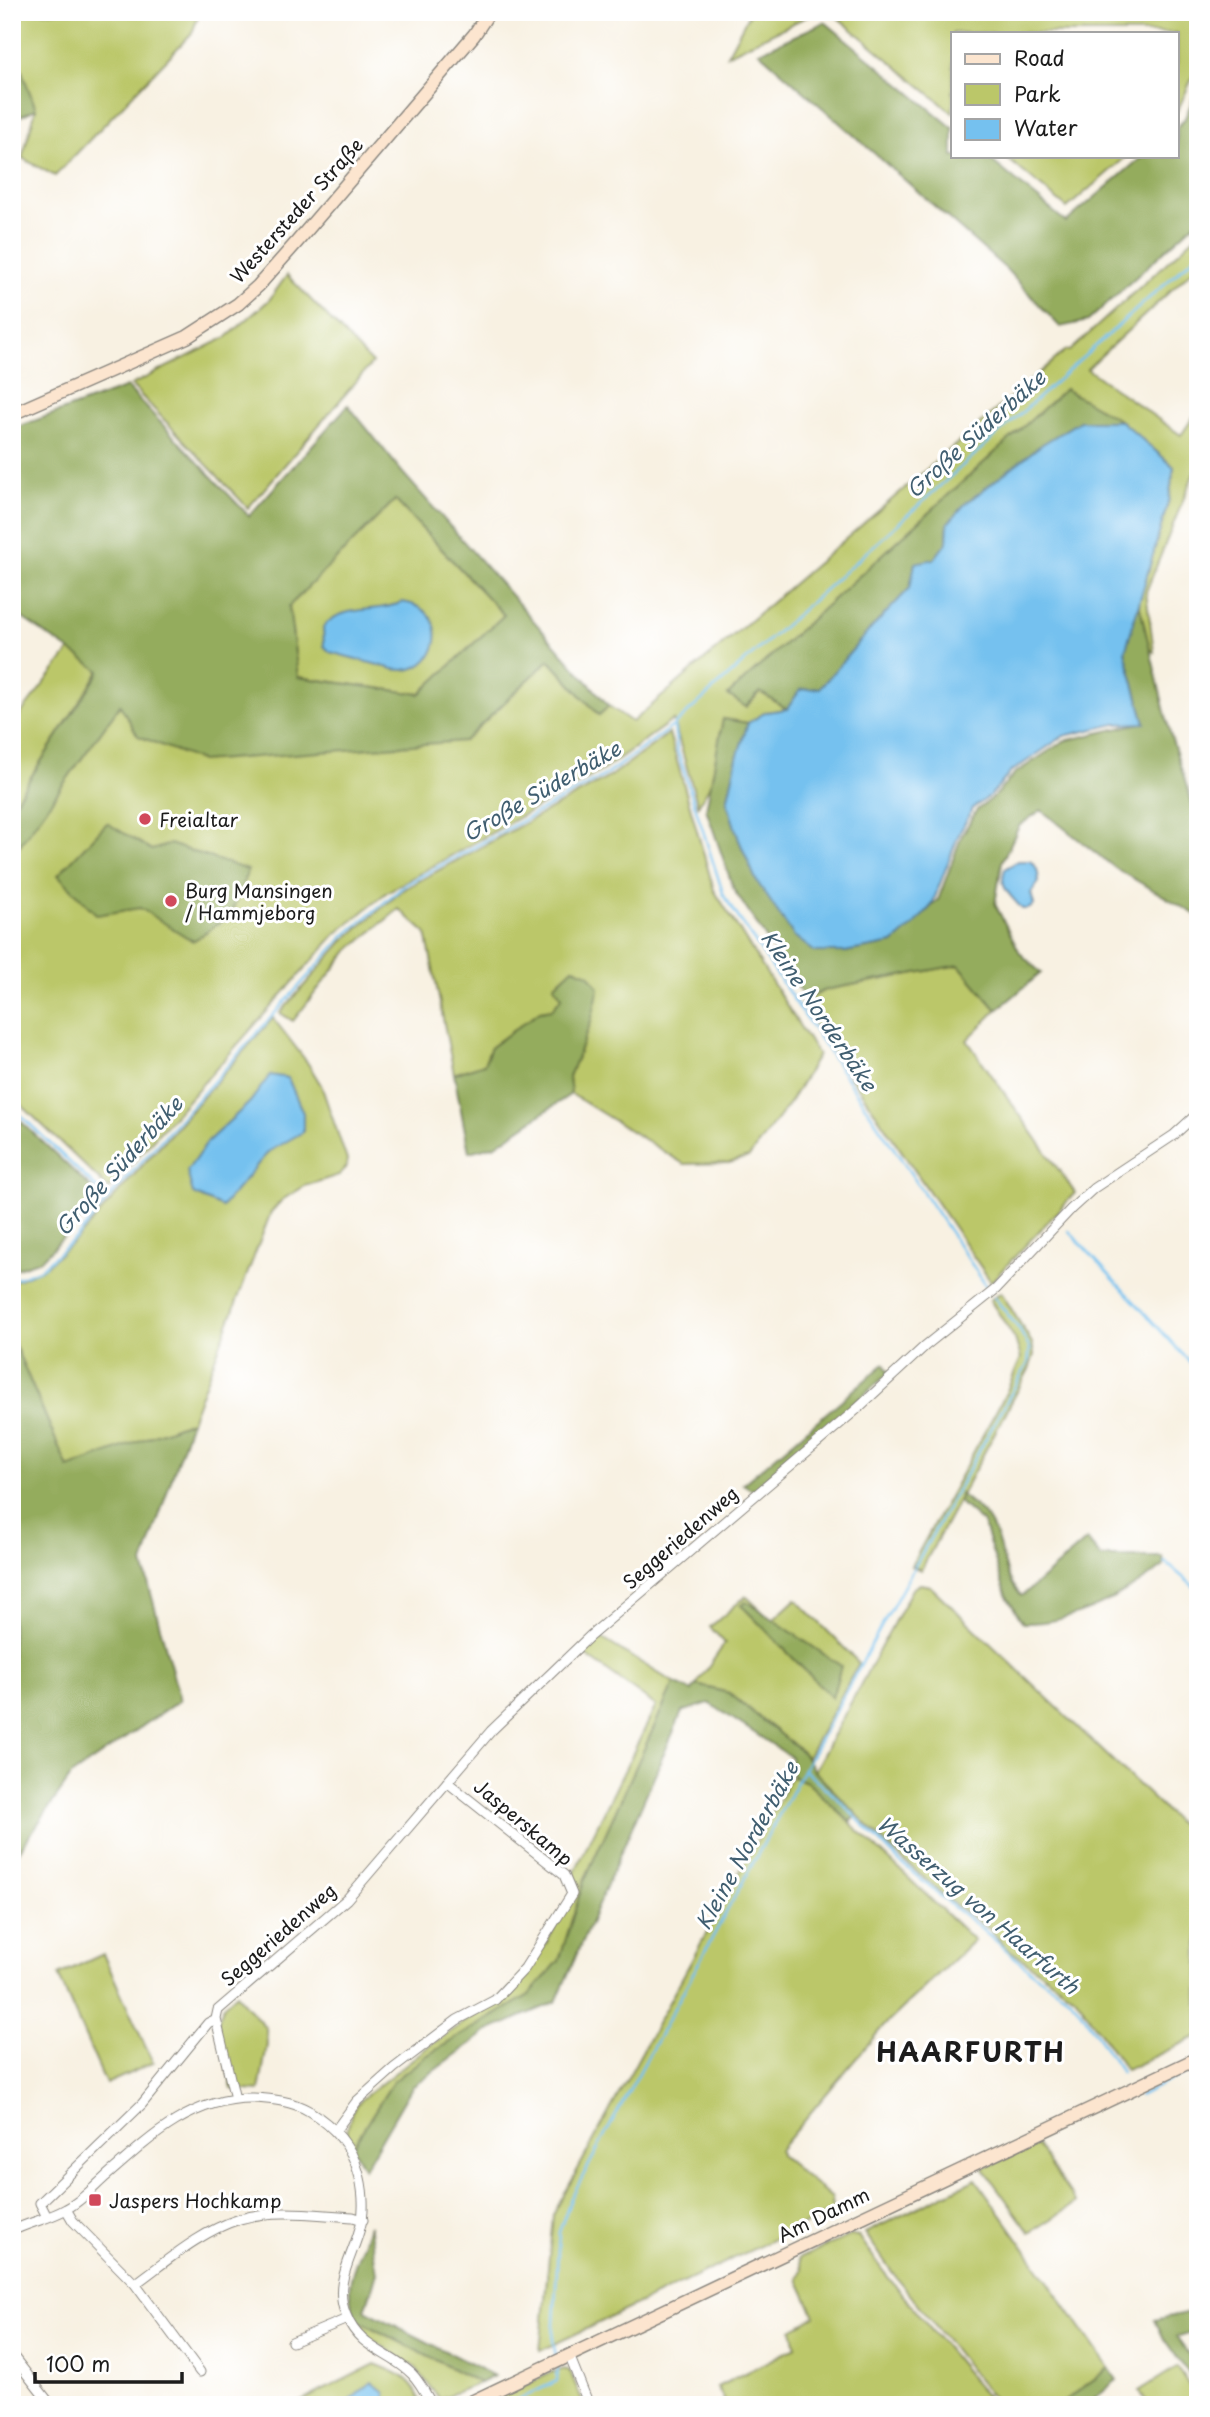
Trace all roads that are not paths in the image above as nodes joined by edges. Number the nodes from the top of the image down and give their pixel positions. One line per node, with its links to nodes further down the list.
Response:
1 (489, 12): 2 (main road, Westersteder Straße)
2 (12, 414)
3 (1198, 1113): 4 (street, Seggeriedenweg)
4 (447, 1782): 5 (street, Seggeriedenweg); 8 (street, Jasperskamp)
5 (216, 2019): 7 (street); 10 (street, Seggeriedenweg)
6 (1198, 2058): 17 (main road, Am Damm)
7 (235, 2099): 8 (street); 9 (street)
8 (335, 2131): 11 (street)
9 (66, 2209): 10 (street); 13 (street)
10 (47, 2217): 12 (street)
11 (363, 2220): 13 (street); 14 (street)
12 (12, 2231)
13 (135, 2284): 18 (street)
14 (347, 2319): 15 (street); 20 (street)
15 (292, 2342)
16 (12, 2355): 19 (street)
17 (567, 2356): 21 (main road, Am Damm); 22 (street)
18 (200, 2372)
19 (51, 2405)
20 (432, 2405)
21 (465, 2405)
22 (589, 2405)

